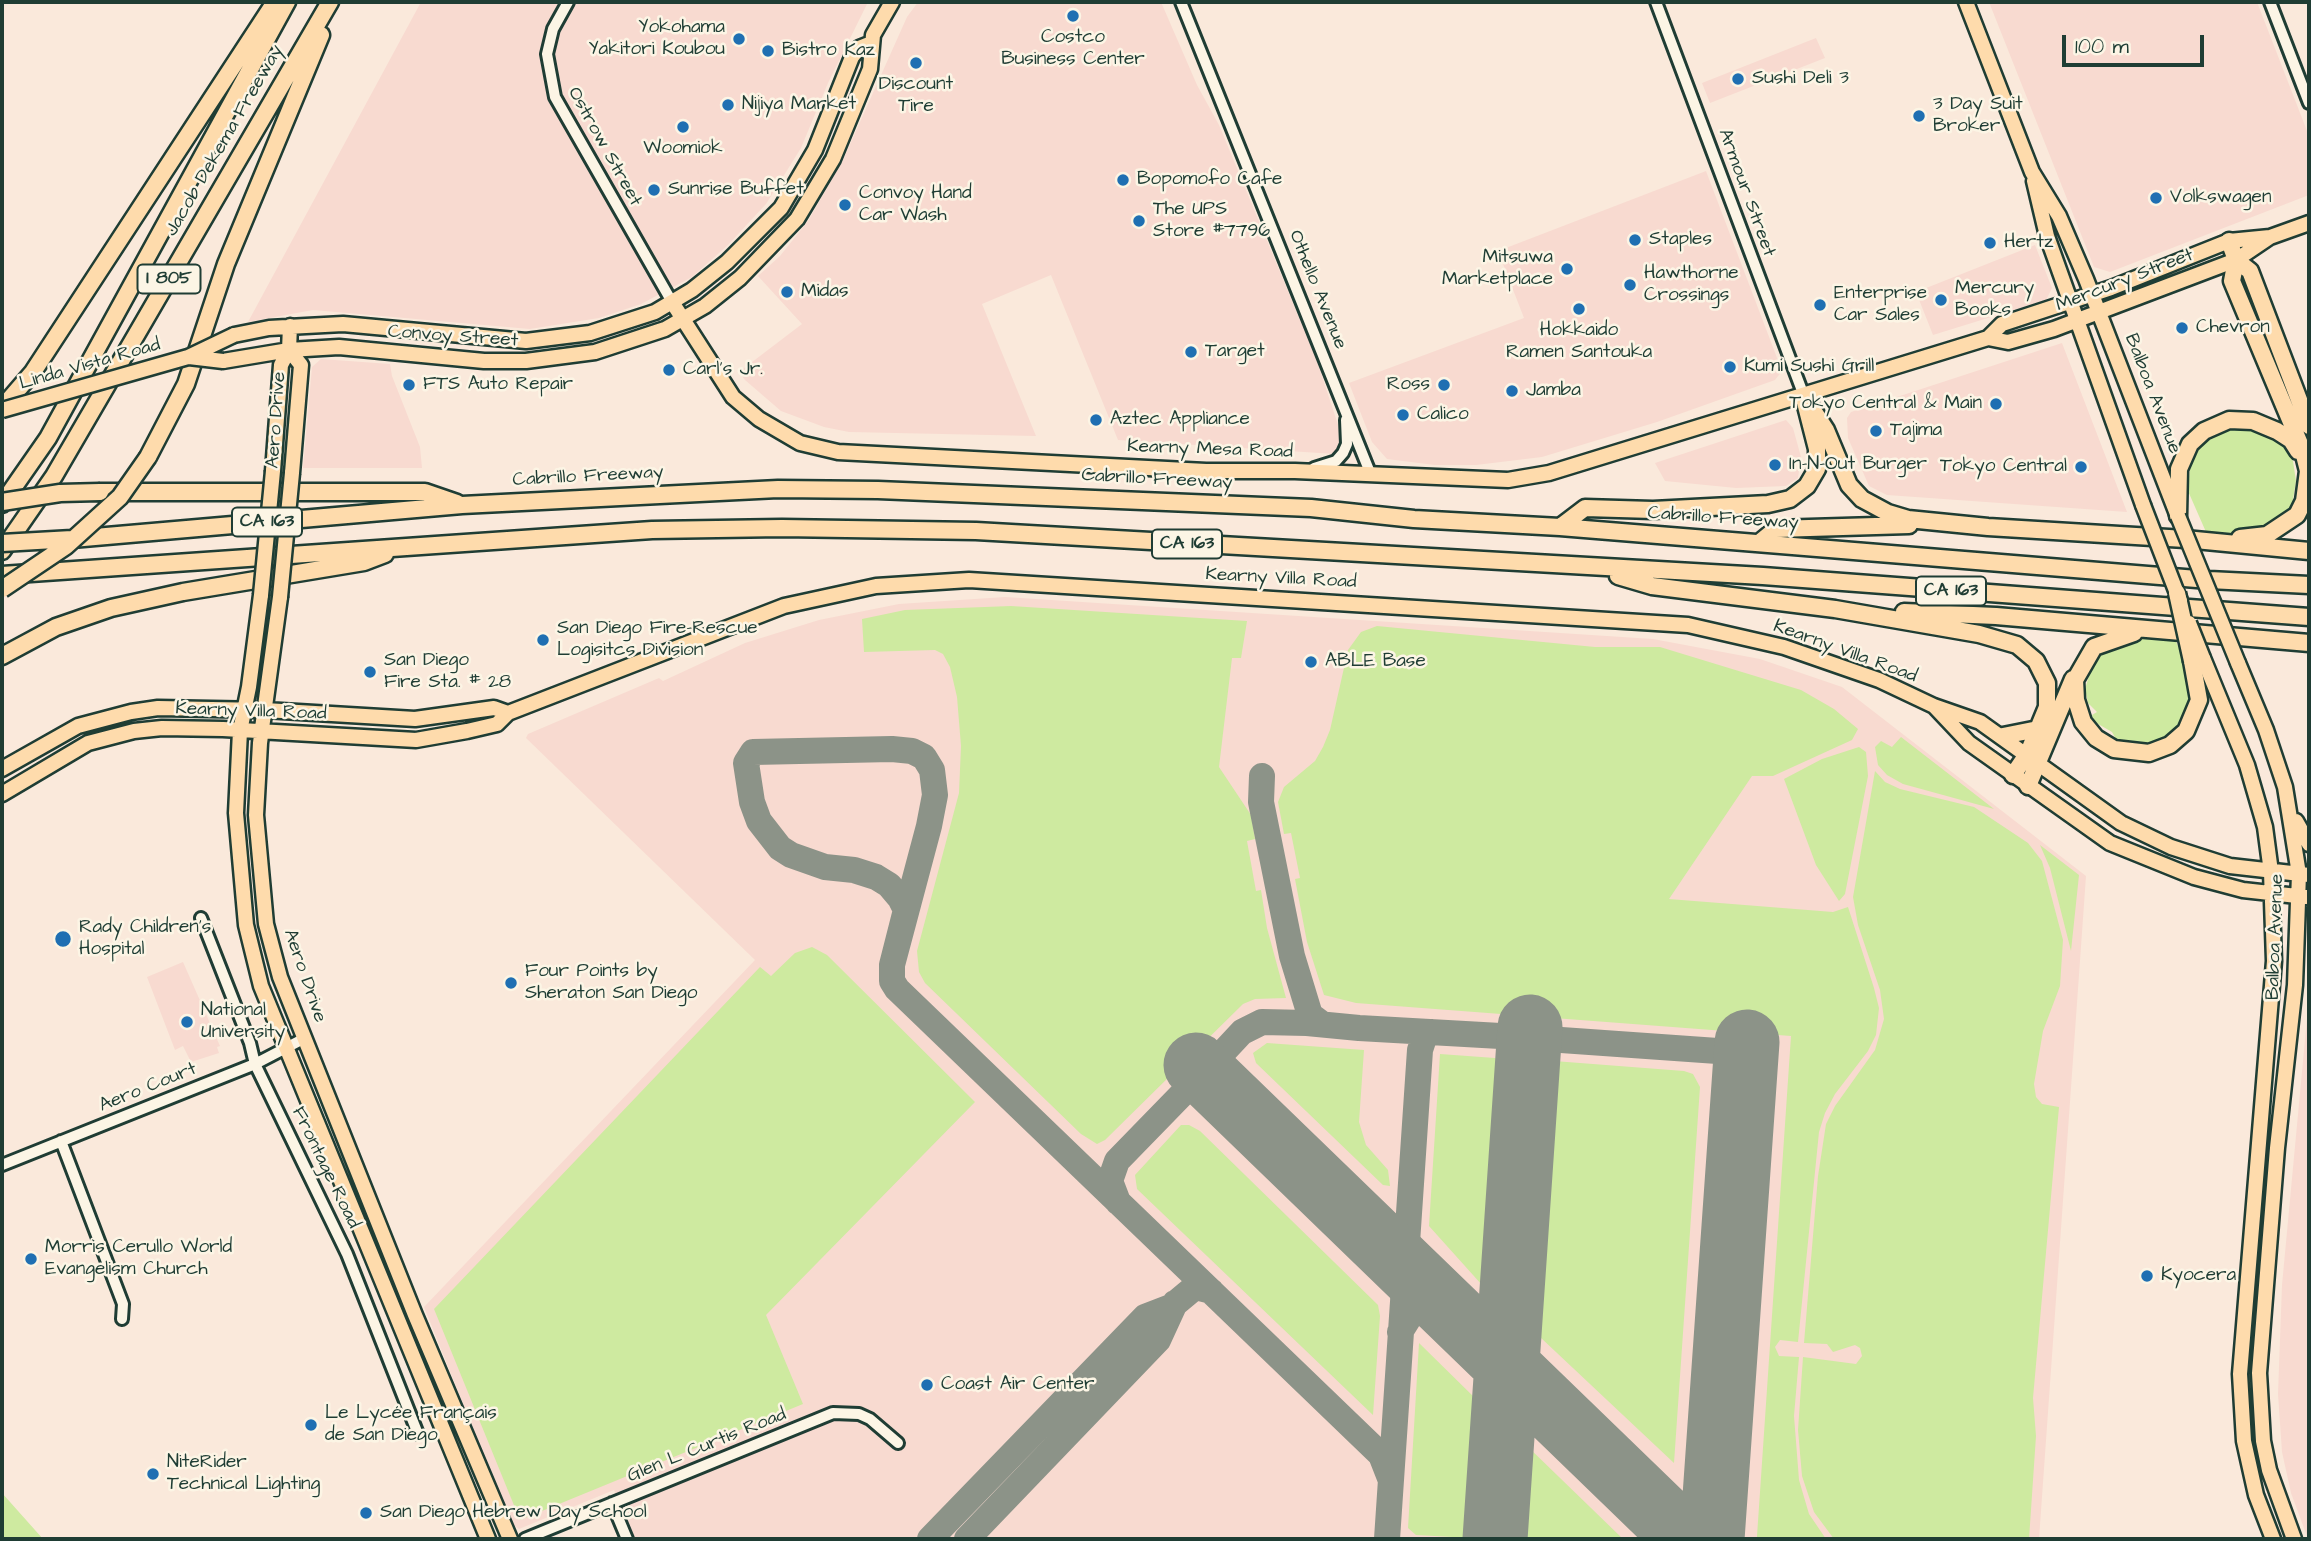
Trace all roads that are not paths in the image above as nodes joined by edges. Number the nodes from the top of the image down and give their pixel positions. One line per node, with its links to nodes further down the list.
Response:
1 (275, 2): 30 (highway)
2 (287, 2): 35 (highway, Jacob Dekema Freeway / I 805)
3 (330, 2): 44 (highway, Jacob Dekema Freeway / I 805)
4 (335, 2): 49 (highway, bridge)
5 (568, 2): 19 (street, Ostrow Street)
6 (892, 2): 11 (main road, Convoy Street)
7 (1181, 2): 29 (street, Othello Avenue)
8 (1656, 2): 28 (street, Armour Street)
9 (1966, 2): 13 (main road, Balboa Avenue)
10 (2270, 2): 12 (street)
11 (870, 44): 19 (main road, Convoy Street); 22 (main road, Convoy Street)
12 (2309, 103)
13 (2032, 172): 18 (main road, Balboa Avenue); 20 (main road, Balboa Avenue)
14 (2309, 223): 15 (main road, Mercury Street)
15 (2270, 237): 16 (main road, Mercury Street); 17 (main road, Mercury Street)
16 (2229, 241): 17 (highway); 18 (main road, Mercury Street)
17 (2236, 260): 21 (main road, Mercury Street); 31 (highway); 33 (highway)
18 (2092, 295): 20 (main road, Mercury Street); 21 (main road, Balboa Avenue)
19 (672, 302): 22 (main road, Kearny Mesa Road); 24 (main road, Convoy Street)
20 (2071, 302): 23 (main road, Balboa Avenue); 25 (main road, Mercury Street)
21 (2099, 312): 23 (main road, Mercury Street); 37 (main road, Balboa Avenue)
22 (683, 319): 26 (main road, Convoy Street); 32 (main road, Kearny Mesa Road)
23 (2077, 320): 25 (main road, Mercury Street); 50 (main road, Balboa Avenue, bridge)
24 (290, 326): 26 (main road, Aero Drive); 27 (main road, Linda Vista Road, bridge)
25 (1988, 338): 28 (main road, Mercury Street)
26 (289, 350): 27 (main road, Linda Vista Road, bridge); 59 (main road, Aero Drive, bridge); 60 (main road, Aero Drive, bridge)
27 (188, 357): 30 (main road, Linda Vista Road, bridge)
28 (1804, 396): 34 (main road, Kearny Mesa Road); 38 (highway); 39 (highway)
29 (1341, 397): 32 (street); 34 (street, Othello Avenue)
30 (2, 409)
31 (2309, 426)
32 (1295, 471): 34 (main road, Kearny Mesa Road)
33 (2308, 471): 37 (highway); 40 (highway)
34 (1371, 475)
35 (2, 503): 36 (highway, bridge)
36 (462, 505): 38 (highway, Cabrillo Freeway / CA 163); 42 (highway, Cabrillo Freeway / CA 163, bridge)
37 (2178, 516): 71 (main road, Balboa Avenue, bridge)
38 (1560, 527): 41 (highway, Cabrillo Freeway / CA 163)
39 (1988, 527): 40 (highway); 41 (highway)
40 (2185, 539): 45 (highway)
41 (1759, 542): 48 (highway, Cabrillo Freeway / CA 163)
42 (2, 543)
43 (399, 548): 46 (highway, CA 163); 47 (highway, CA 163, bridge); 55 (highway)
44 (2, 551)
45 (2309, 551)
46 (1592, 568): 51 (highway); 52 (highway, CA 163)
47 (2, 575)
48 (2309, 585)
49 (2, 589)
50 (2177, 593): 56 (highway, bridge)
51 (1835, 609): 53 (highway); 62 (highway)
52 (2309, 617)
53 (2146, 630): 54 (highway); 57 (highway)
54 (2309, 643)
55 (2, 656)
56 (2197, 659): 57 (highway); 73 (main road, Balboa Avenue)
57 (2076, 674): 66 (highway)
58 (1934, 706): 61 (main road, Kearny Villa Road); 65 (main road, Kearny Villa Road); 68 (main road, Kearny Villa Road)
59 (244, 709): 60 (main road, Kearny Villa Road); 63 (main road, Aero Drive); 67 (main road, Kearny Villa Road)
60 (265, 710): 61 (main road, Kearny Villa Road); 64 (main road, Aero Drive)
61 (508, 713): 64 (main road, Kearny Villa Road)
62 (2038, 729): 65 (highway); 66 (highway)
63 (240, 731): 64 (main road, Kearny Villa Road); 70 (main road, Kearny Villa Road); 80 (main road, Aero Drive)
64 (262, 731): 79 (main road, Aero Drive)
65 (2003, 736): 66 (main road, Kearny Villa Road)
66 (2033, 758): 68 (highway); 69 (highway); 73 (main road, Kearny Villa Road)
67 (2, 769)
68 (2013, 775): 69 (main road, Kearny Villa Road)
69 (2028, 786): 75 (main road, Kearny Villa Road)
70 (2, 794)
71 (2291, 811): 72 (main road); 74 (main road, Balboa Avenue)
72 (2309, 844)
73 (2272, 872): 74 (main road, Kearny Villa Road); 75 (main road, Balboa Avenue)
74 (2304, 874): 76 (main road, Balboa Avenue)
75 (2273, 895): 76 (main road, Kearny Villa Road); 78 (main road, Balboa Avenue)
76 (2304, 897): 82 (main road, Balboa Avenue)
77 (201, 918): 81 (street, Frontage Road)
78 (2270, 1020): 82 (main road); 93 (main road, Balboa Avenue)
79 (305, 1038): 80 (street, Aero Court); 90 (main road, Aero Drive)
80 (287, 1047): 81 (street, Aero Court); 89 (main road, Aero Drive)
81 (255, 1063): 83 (street, Aero Court); 86 (street, Frontage Road)
82 (2283, 1083): 94 (main road, Balboa Avenue)
83 (61, 1141): 84 (street, Aero Court); 85 (street)
84 (2, 1165)
85 (122, 1319)
86 (418, 1434)
87 (898, 1443): 88 (street, Glen L Curtis Road)
88 (612, 1503): 91 (street, Glen L Curtis Road); 92 (street)
89 (488, 1539)
90 (510, 1539)
91 (525, 1539)
92 (627, 1539)
93 (2273, 1539)
94 (2294, 1539)

